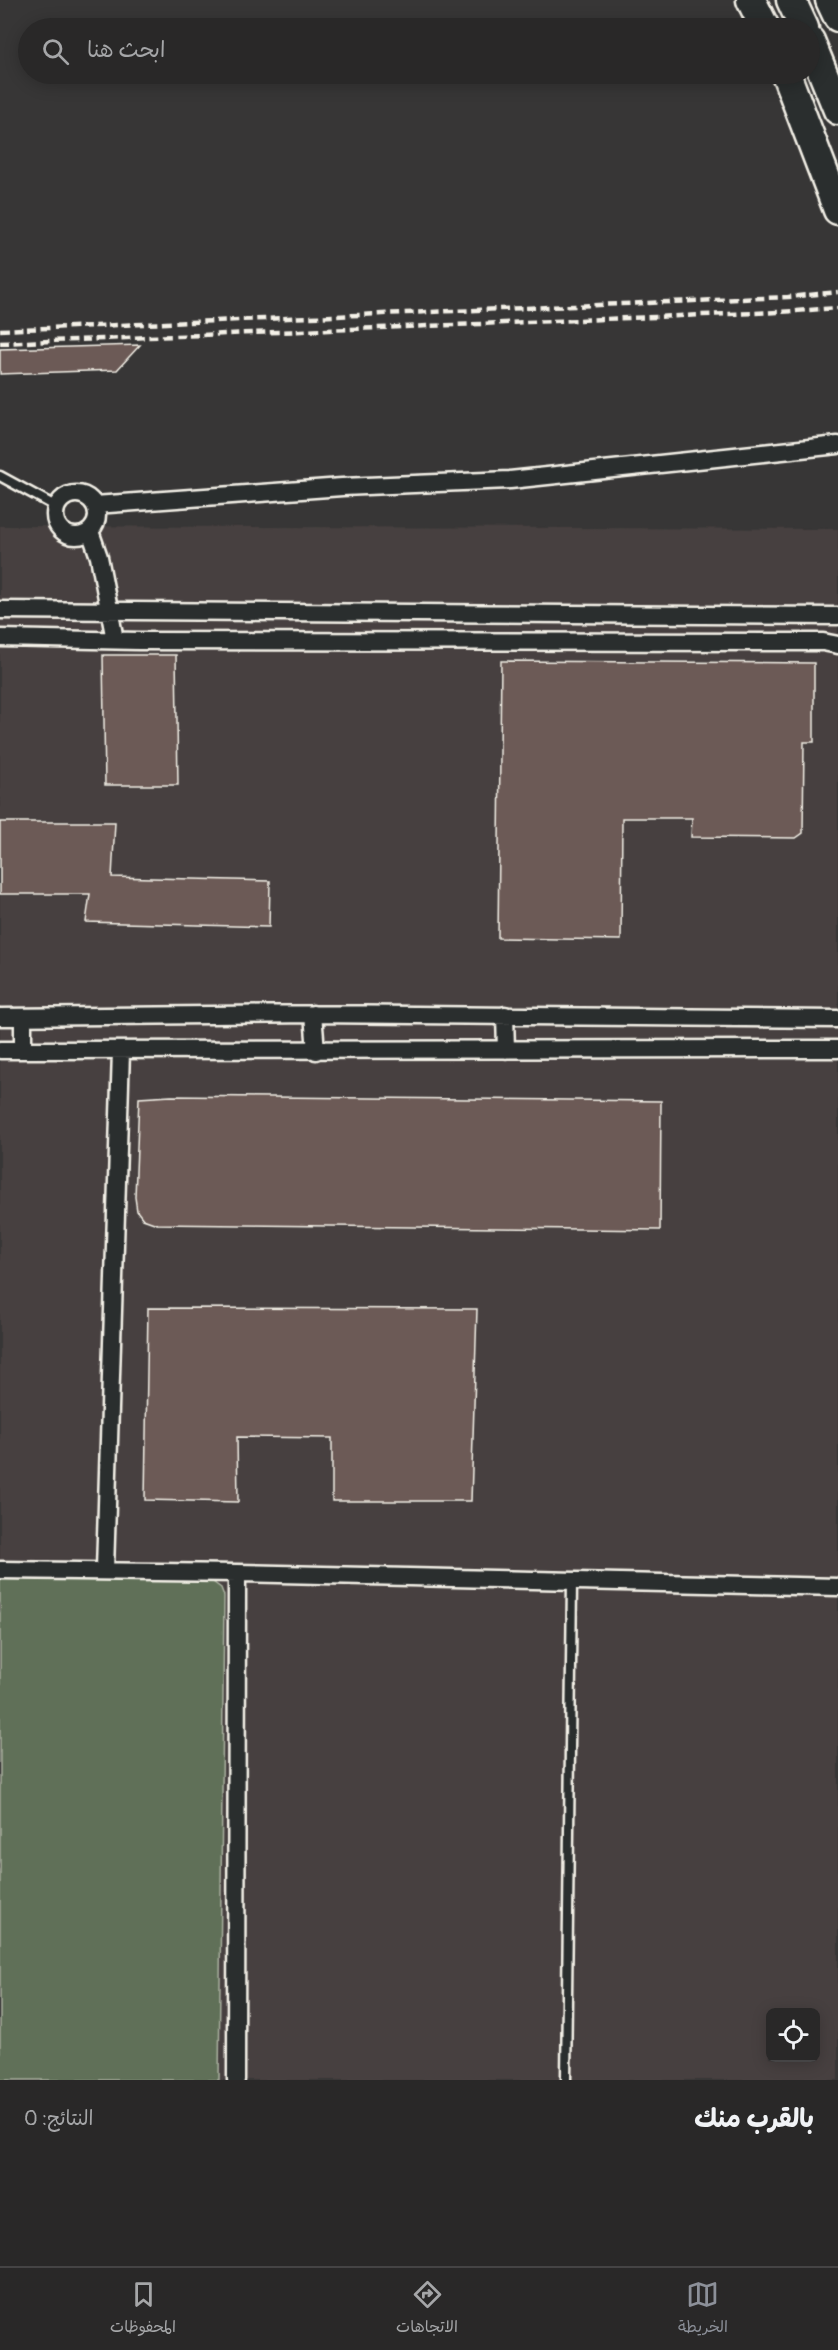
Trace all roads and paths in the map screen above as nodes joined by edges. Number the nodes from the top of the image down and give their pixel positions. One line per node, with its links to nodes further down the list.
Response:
1 (751, 0): 5 (highway)
2 (791, 0): 6 (highway)
3 (830, 0): 4 (highway)
4 (838, 17)
5 (760, 18)
6 (799, 18)
7 (820, 66): 9 (highway)
8 (790, 84): 10 (highway)
9 (838, 110)
10 (838, 210)
11 (838, 445): 13 (street)
12 (0, 476): 14 (lane)
13 (95, 505): 14 (street); 15 (street)
14 (57, 507): 15 (street)
15 (90, 531): 17 (street)
16 (0, 610): 17 (street)
17 (110, 611): 18 (street); 20 (street)
18 (838, 616)
19 (0, 638): 20 (street)
20 (115, 640): 21 (street)
21 (838, 645)
22 (313, 1014): 23 (street); 25 (street); 32 (street)
23 (505, 1015): 26 (street); 30 (street)
24 (0, 1017): 25 (street)
25 (23, 1017): 29 (street)
26 (838, 1019)
27 (838, 1049): 30 (street)
28 (0, 1050): 29 (street)
29 (23, 1050): 31 (street)
30 (506, 1050): 32 (street)
31 (121, 1051): 32 (street); 34 (street)
32 (316, 1051)
33 (0, 1570): 34 (street)
34 (105, 1570): 35 (street)
35 (237, 1573): 36 (street); 38 (street)
36 (572, 1582): 37 (street); 39 (lane)
37 (838, 1587)
38 (236, 2080)
39 (566, 2080)

